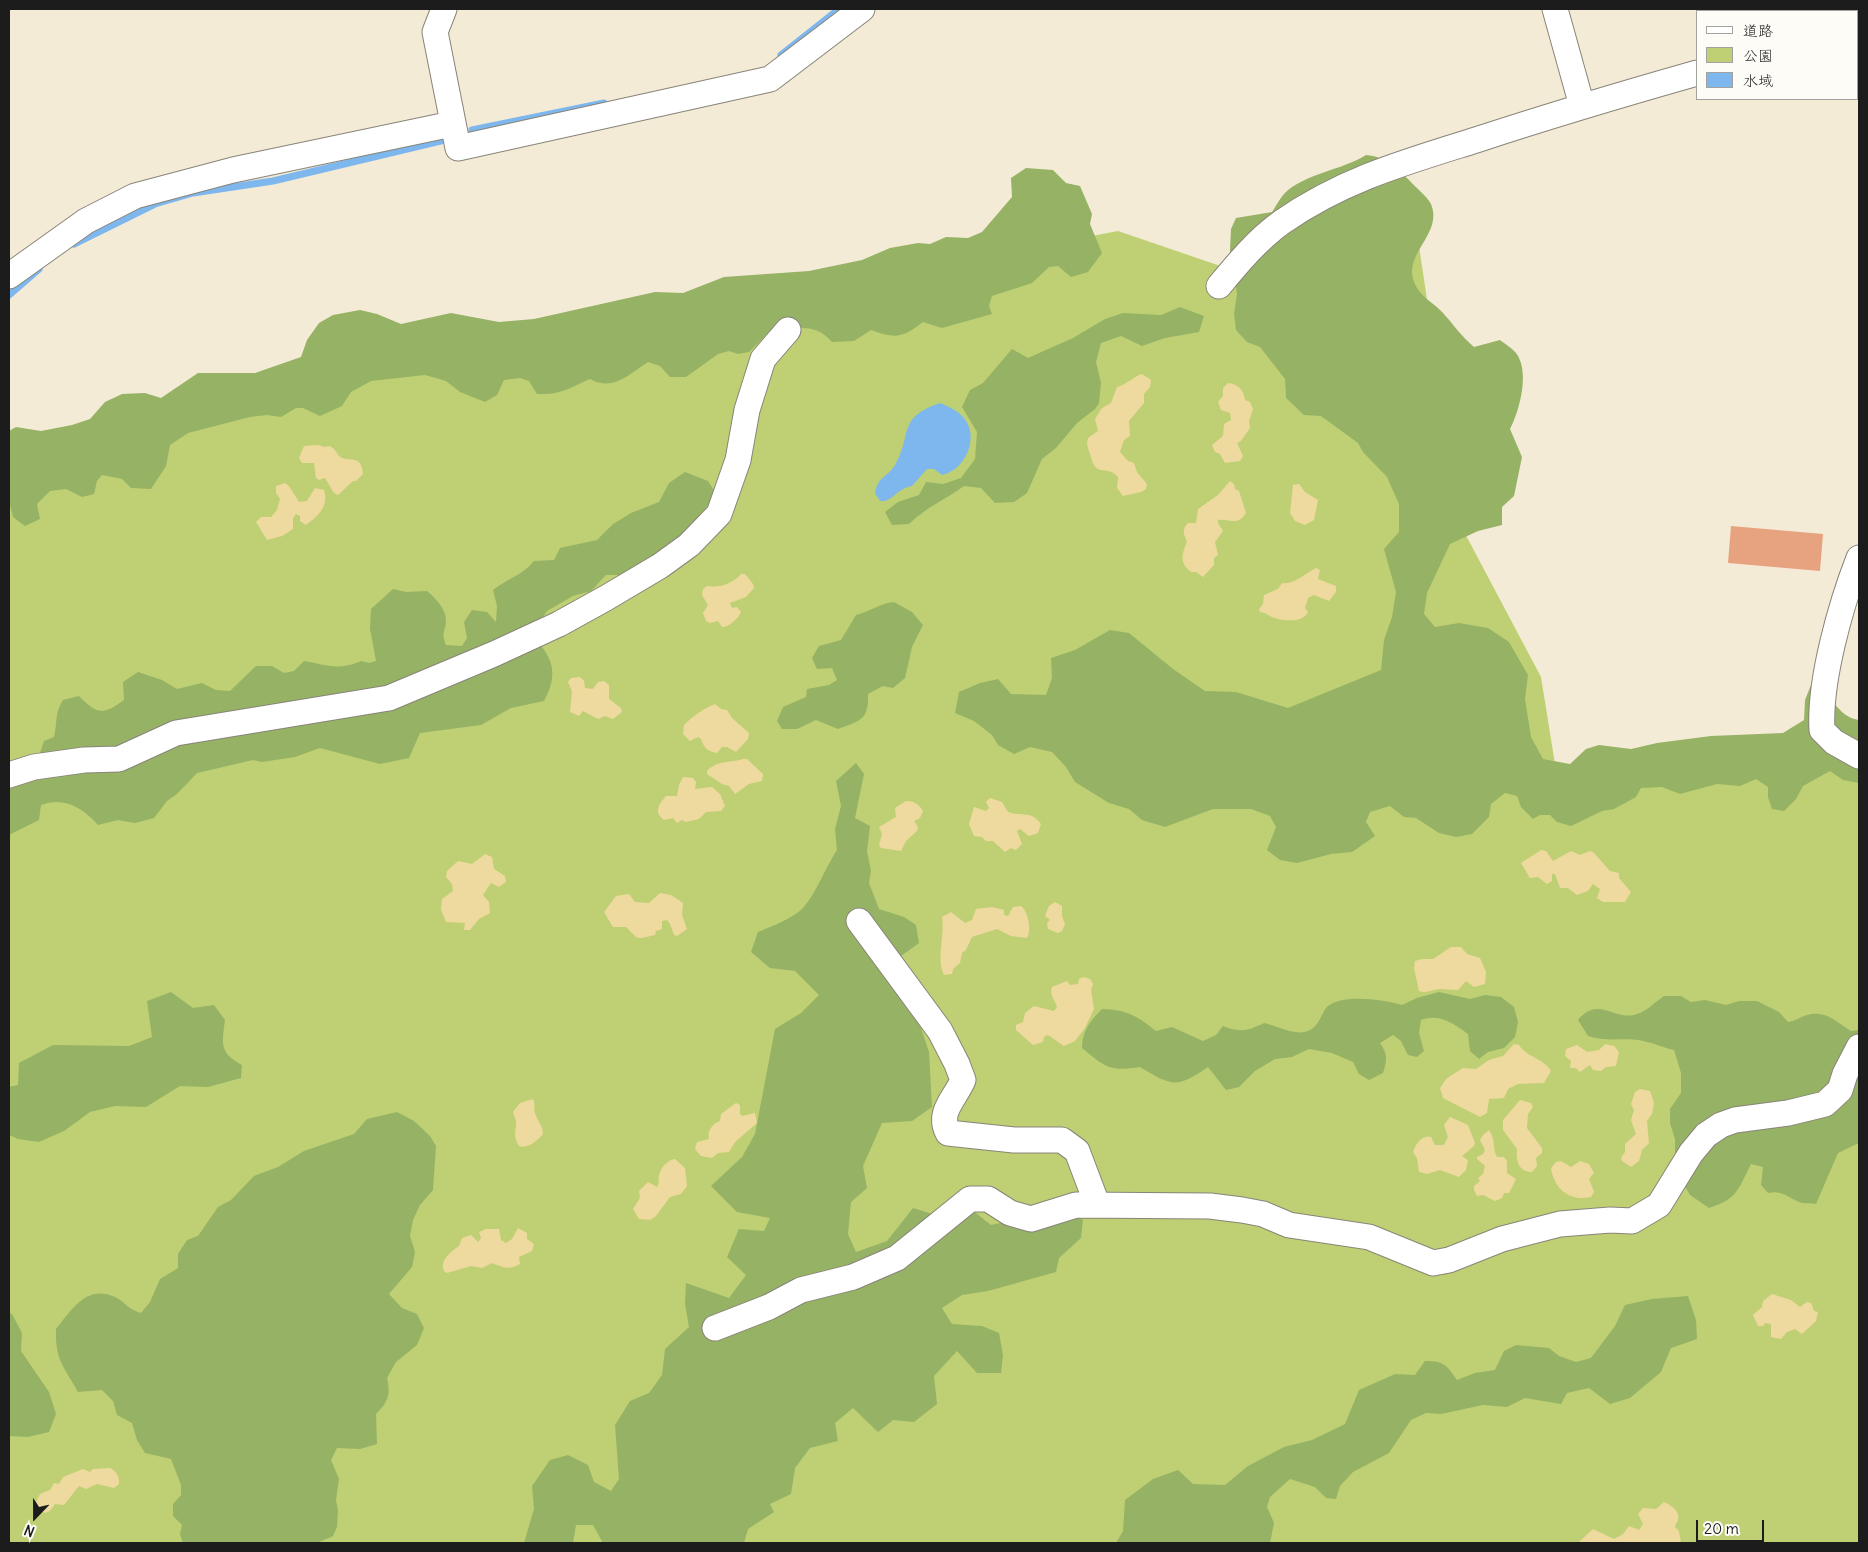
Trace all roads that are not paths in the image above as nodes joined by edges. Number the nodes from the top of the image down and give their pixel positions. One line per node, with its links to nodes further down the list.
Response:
1 (444, 9): 6 (street)
2 (862, 9): 6 (street)
3 (1555, 9): 5 (street)
4 (1696, 73): 5 (street)
5 (1582, 106): 8 (street)
6 (452, 124): 7 (street)
7 (9, 276)
8 (1219, 286)
9 (788, 330): 12 (street)
10 (1859, 558): 11 (street)
11 (1859, 756)
12 (9, 775)
13 (860, 921): 15 (street)
14 (1859, 1047): 15 (street)
15 (1097, 1204): 16 (street)
16 (715, 1328)

